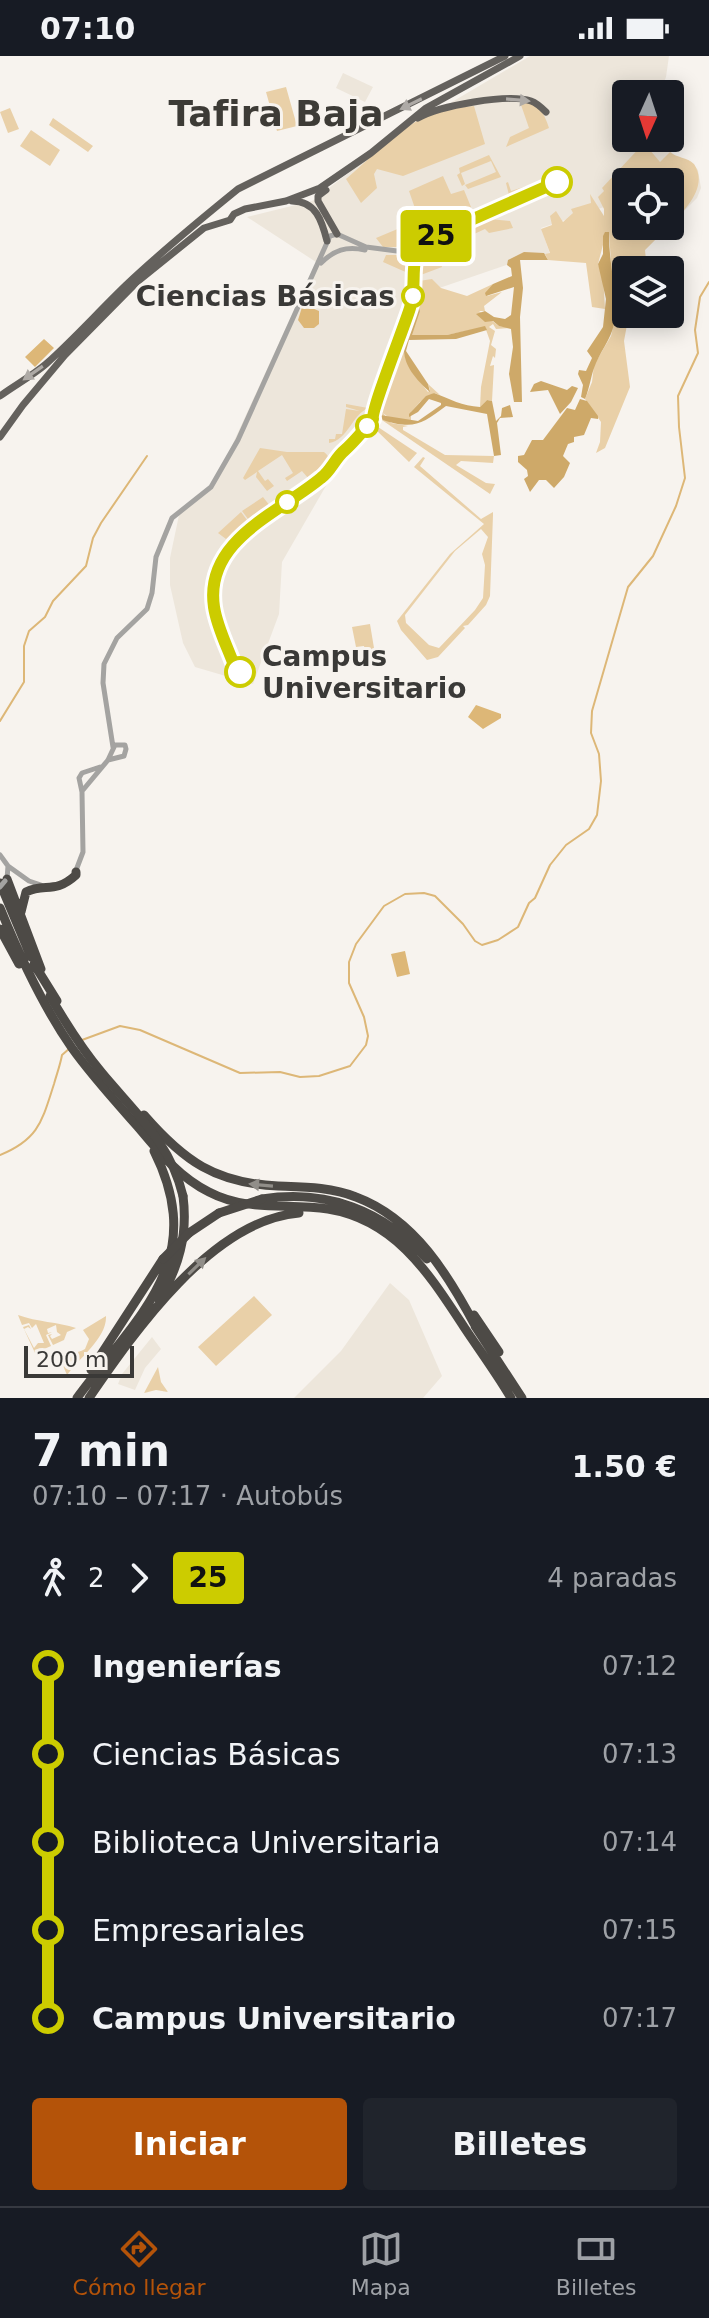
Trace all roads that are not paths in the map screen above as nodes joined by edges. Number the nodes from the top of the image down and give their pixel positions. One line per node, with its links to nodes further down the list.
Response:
1 (505, 56): 7 (main road, one-way to 7)
2 (518, 57): 4 (main road)
3 (546, 112): 4 (main road, one-way to 3)
4 (371, 153): 6 (main road); 11 (main road)
5 (544, 189): 15 (street)
6 (286, 201): 9 (main road); 12 (main road)
7 (226, 202): 8 (main road); 9 (main road)
8 (215, 209): 10 (main road); 17 (main road, one-way to 17)
9 (234, 214): 10 (main road)
10 (221, 220): 18 (main road)
11 (340, 236): 12 (street); 13 (street); 15 (street)
12 (327, 242): 14 (street); 16 (street)
13 (341, 250): 14 (street); 15 (street)
14 (333, 251): 16 (street)
15 (382, 251)
16 (318, 265): 19 (street)
17 (0, 396)
18 (0, 437)
19 (116, 745): 20 (street); 20 (street)
20 (108, 760): 21 (street)
21 (100, 767): 22 (street); 22 (street)
22 (82, 792): 25 (street)
23 (0, 855): 24 (street)
24 (8, 866): 26 (street); 27 (street)
25 (76, 872): 26 (street); 29 (highway)
26 (19, 875): 27 (street)
27 (4, 881): 29 (highway); 31 (highway)
28 (0, 908): 31 (highway)
29 (21, 915): 32 (highway)
30 (0, 929): 31 (highway)
31 (30, 968): 32 (highway)
32 (48, 997): 33 (highway); 34 (highway, one-way to 32, bridge); 35 (highway, bridge)
33 (148, 1140): 37 (highway); 39 (highway, bridge)
34 (461, 1299): 36 (highway); 41 (highway)
35 (145, 1323): 38 (highway); 39 (highway, one-way to 39)
36 (477, 1329): 37 (highway, bridge); 40 (highway)
37 (75, 1398)
38 (89, 1398)
39 (508, 1398)
40 (522, 1398)
41 (530, 1398)

